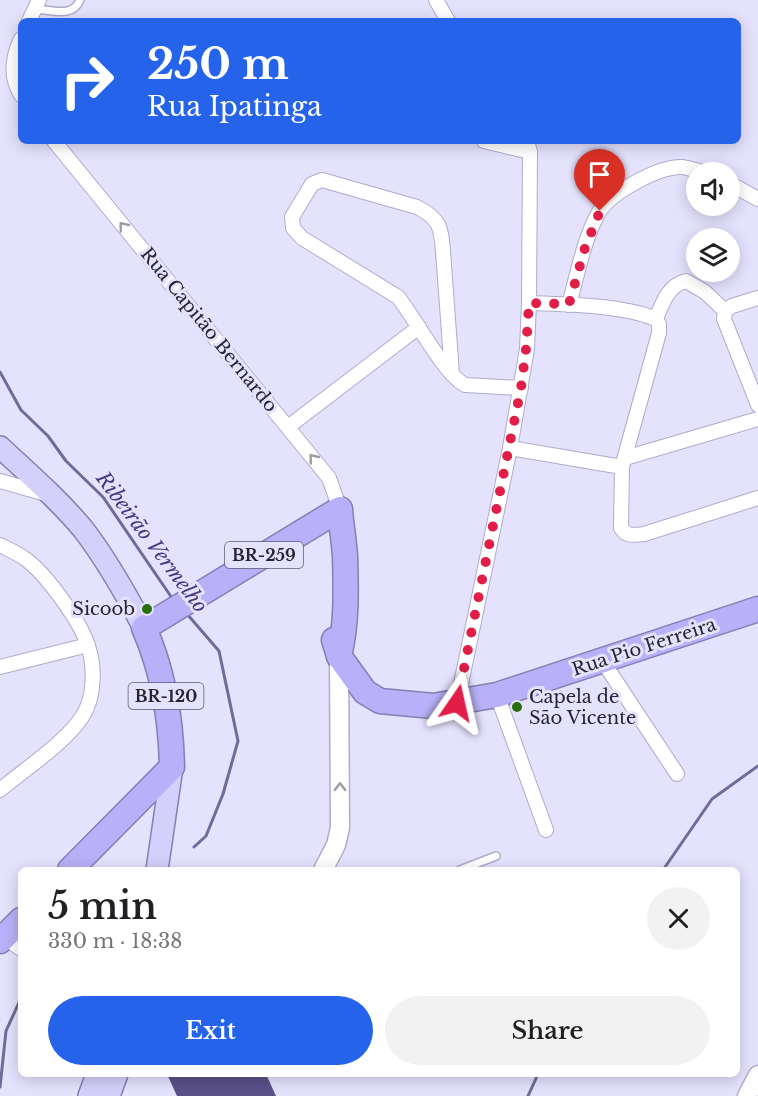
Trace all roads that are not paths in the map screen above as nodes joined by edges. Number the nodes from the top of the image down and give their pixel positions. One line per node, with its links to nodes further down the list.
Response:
1 (80, 0): 3 (lane)
2 (436, 0): 4 (street)
3 (34, 10)
4 (446, 18)
5 (17, 61): 6 (street)
6 (18, 88)
7 (56, 144): 23 (street, Rua Capitão Bernardo, one-way to 7)
8 (510, 144): 9 (street)
9 (528, 146): 14 (street)
10 (686, 168): 15 (street)
11 (740, 189): 12 (street)
12 (758, 198)
13 (758, 298): 16 (street)
14 (529, 303): 15 (street); 20 (street)
15 (569, 304): 17 (street)
16 (725, 311): 17 (street); 21 (street)
17 (656, 319): 26 (street)
18 (419, 327): 19 (street); 19 (street); 23 (street)
19 (452, 374): 20 (street)
20 (521, 388): 25 (street)
21 (758, 405)
22 (758, 419): 26 (street)
23 (288, 427): 30 (street, Rua Capitão Bernardo, one-way to 23)
24 (0, 447): 28 (main road, BR-120)
25 (510, 448): 26 (street); 39 (street)
26 (623, 463): 29 (street)
27 (0, 481): 28 (street)
28 (51, 495): 33 (main road, BR-120)
29 (758, 498)
30 (340, 519): 33 (highway, BR-259); 35 (highway, Rua Capitão Bernardo)
31 (0, 545): 34 (street)
32 (758, 609): 36 (highway, Rua Pio Ferreira)
33 (144, 628): 40 (highway, BR-120)
34 (88, 645): 37 (street); 42 (street)
35 (339, 656): 39 (highway, Rua Pio Ferreira); 47 (main road, Rua Capitão Bernardo, one-way to 35)
36 (602, 660): 38 (highway, Rua Pio Ferreira); 41 (street)
37 (0, 667)
38 (497, 695): 39 (highway, Rua Pio Ferreira); 43 (street)
39 (457, 703)
40 (172, 767): 45 (highway); 46 (main road, BR-120)
41 (677, 774)
42 (0, 790)
43 (546, 830)
44 (496, 856): 48 (lane)
45 (73, 867)
46 (158, 867)
47 (325, 867)
48 (468, 867)
49 (18, 925): 50 (highway)
50 (8, 942)
51 (758, 1075): 56 (main road)
52 (96, 1077): 54 (main road)
53 (116, 1077): 55 (main road)
54 (89, 1096)
55 (109, 1096)
56 (747, 1096)

